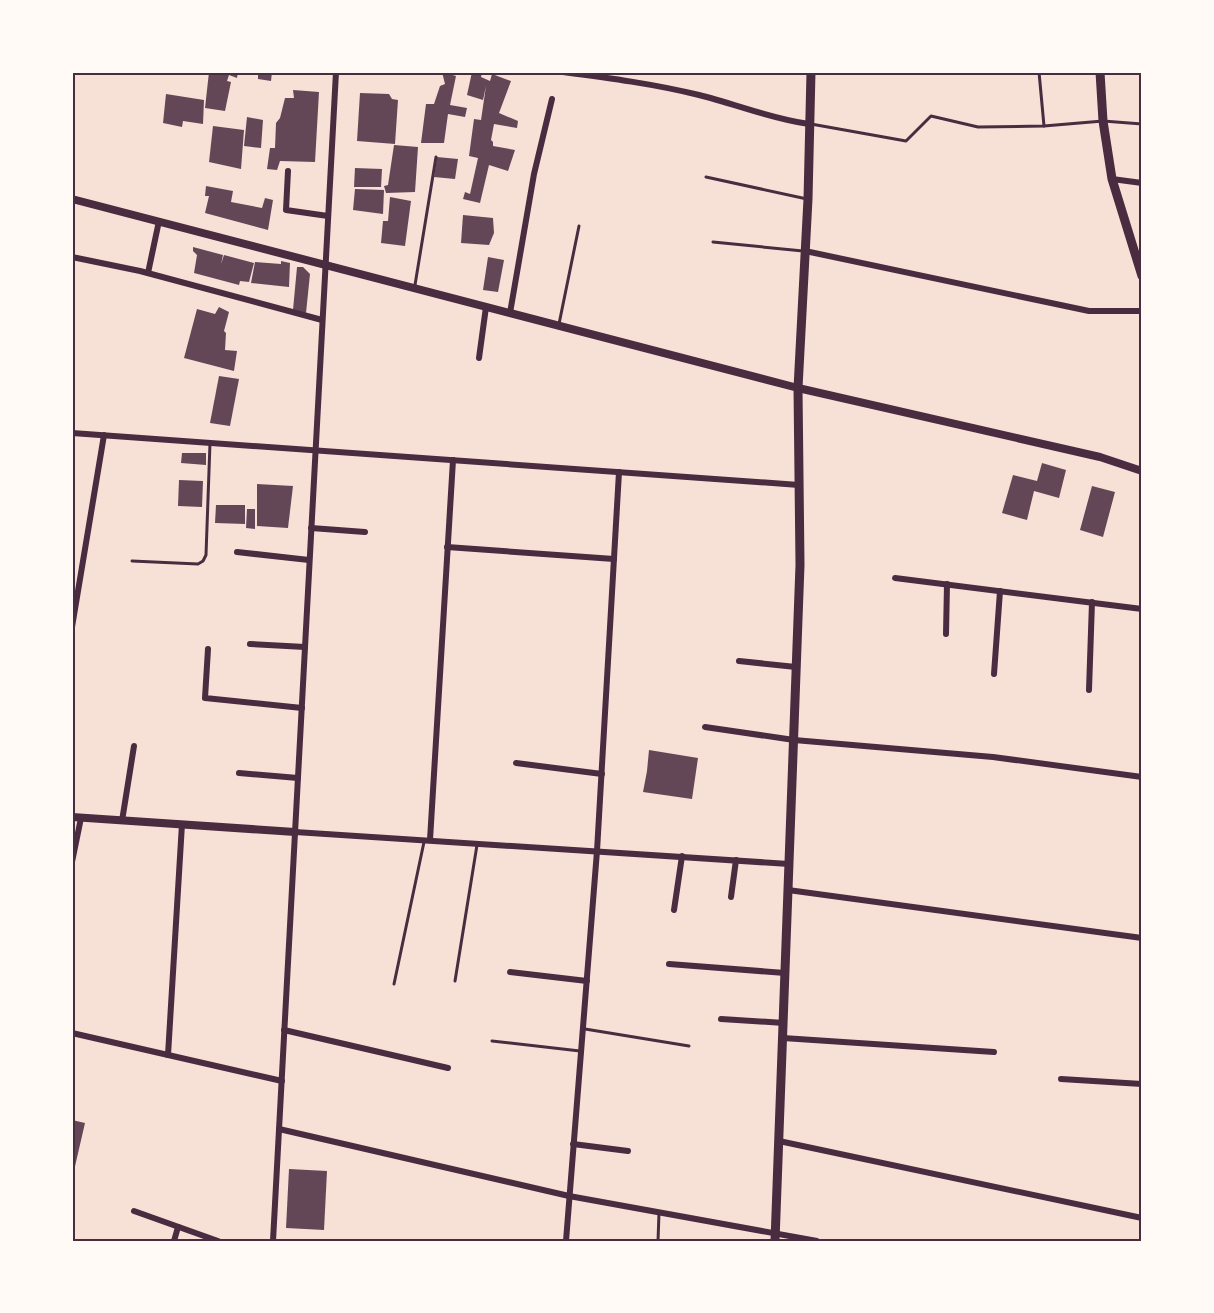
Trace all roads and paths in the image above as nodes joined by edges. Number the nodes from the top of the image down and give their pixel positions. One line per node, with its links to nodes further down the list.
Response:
1 (336, 72): 18 (street)
2 (563, 72): 8 (street)
3 (810, 72): 8 (main road)
4 (1039, 72): 10 (lane)
5 (1100, 72): 7 (main road)
6 (552, 99): 30 (street)
7 (1103, 121): 9 (lane); 10 (lane); 14 (main road)
8 (809, 124): 10 (lane); 17 (main road)
9 (1142, 124)
10 (1044, 126)
11 (436, 157): 27 (lane)
12 (288, 171): 18 (street)
13 (706, 177): 17 (lane)
14 (1112, 179): 15 (street); 26 (main road)
15 (1142, 183)
16 (72, 199): 19 (street)
17 (808, 199): 22 (main road)
18 (328, 216): 24 (street)
19 (159, 221): 24 (street); 25 (street)
20 (579, 226): 32 (lane)
21 (713, 242): 22 (lane)
22 (805, 251): 29 (street); 34 (main road)
23 (72, 257): 25 (street)
24 (325, 264): 27 (street); 31 (street)
25 (148, 273): 31 (street)
26 (1142, 276)
27 (415, 288): 28 (street)
28 (486, 307): 30 (street); 33 (street)
29 (1142, 311)
30 (510, 313): 32 (street)
31 (322, 320): 38 (street)
32 (559, 326): 34 (street)
33 (479, 358)
34 (798, 388): 40 (street); 42 (main road)
35 (72, 433): 36 (street)
36 (104, 435): 37 (street); 55 (street)
37 (210, 442): 38 (street); 49 (lane)
38 (316, 450): 39 (street); 43 (street)
39 (453, 460): 41 (street); 45 (street)
40 (1142, 471)
41 (619, 472): 42 (street); 47 (street)
42 (799, 485): 61 (main road)
43 (311, 528): 44 (street); 48 (street)
44 (365, 532)
45 (447, 547): 47 (street); 77 (street)
46 (237, 552): 48 (street)
47 (614, 559): 70 (street)
48 (309, 560): 58 (street)
49 (132, 561)
50 (895, 578): 51 (street)
51 (947, 584): 52 (street); 56 (street)
52 (1000, 591): 53 (street); 62 (street)
53 (1092, 602): 54 (street); 63 (street)
54 (1142, 609)
55 (72, 627)
56 (946, 634)
57 (250, 644): 58 (street)
58 (305, 646): 64 (street)
59 (207, 649): 64 (street)
60 (740, 662): 61 (street)
61 (796, 667): 66 (main road)
62 (994, 674)
63 (1089, 690)
64 (302, 708): 72 (street)
65 (705, 727): 66 (street)
66 (794, 740): 71 (street); 83 (main road)
67 (134, 746): 74 (street)
68 (516, 763): 70 (street)
69 (239, 773): 72 (street)
70 (602, 774): 79 (street)
71 (1142, 777)
72 (298, 778): 76 (street)
73 (76, 818): 74 (street); 82 (street)
74 (122, 821): 75 (street)
75 (182, 824): 76 (street); 104 (street)
76 (295, 832): 77 (street); 97 (street)
77 (427, 840): 78 (street); 93 (lane)
78 (477, 843): 79 (street); 91 (lane)
79 (597, 851): 80 (street); 92 (street)
80 (682, 856): 81 (street); 86 (street)
81 (736, 860): 83 (street); 85 (street)
82 (72, 862)
83 (789, 864): 84 (main road)
84 (788, 890): 87 (street); 90 (main road)
85 (731, 897)
86 (674, 910)
87 (1142, 938)
88 (669, 963): 90 (street)
89 (510, 972): 92 (street)
90 (785, 973): 95 (main road)
91 (455, 981)
92 (586, 981): 96 (street)
93 (394, 984)
94 (721, 1019): 95 (street)
95 (783, 1023): 99 (main road)
96 (583, 1028): 101 (lane); 102 (street)
97 (284, 1030): 105 (street); 107 (street)
98 (72, 1033): 104 (street)
99 (783, 1038): 103 (street); 110 (main road)
100 (492, 1041): 102 (lane)
101 (690, 1046)
102 (581, 1051): 111 (street)
103 (994, 1052)
104 (168, 1055): 107 (street)
105 (448, 1068)
106 (1061, 1079): 108 (street)
107 (282, 1081): 109 (street)
108 (1142, 1084)
109 (279, 1129): 113 (street); 121 (street)
110 (779, 1141): 116 (street); 118 (main road)
111 (573, 1144): 112 (street); 113 (street)
112 (628, 1151)
113 (569, 1196): 115 (street); 122 (street)
114 (134, 1210): 117 (street)
115 (659, 1213): 118 (street); 123 (lane)
116 (1142, 1218)
117 (178, 1227): 119 (street); 120 (street)
118 (776, 1238): 124 (street)
119 (174, 1241)
120 (218, 1241)
121 (273, 1241)
122 (566, 1241)
123 (658, 1241)
124 (817, 1241)

